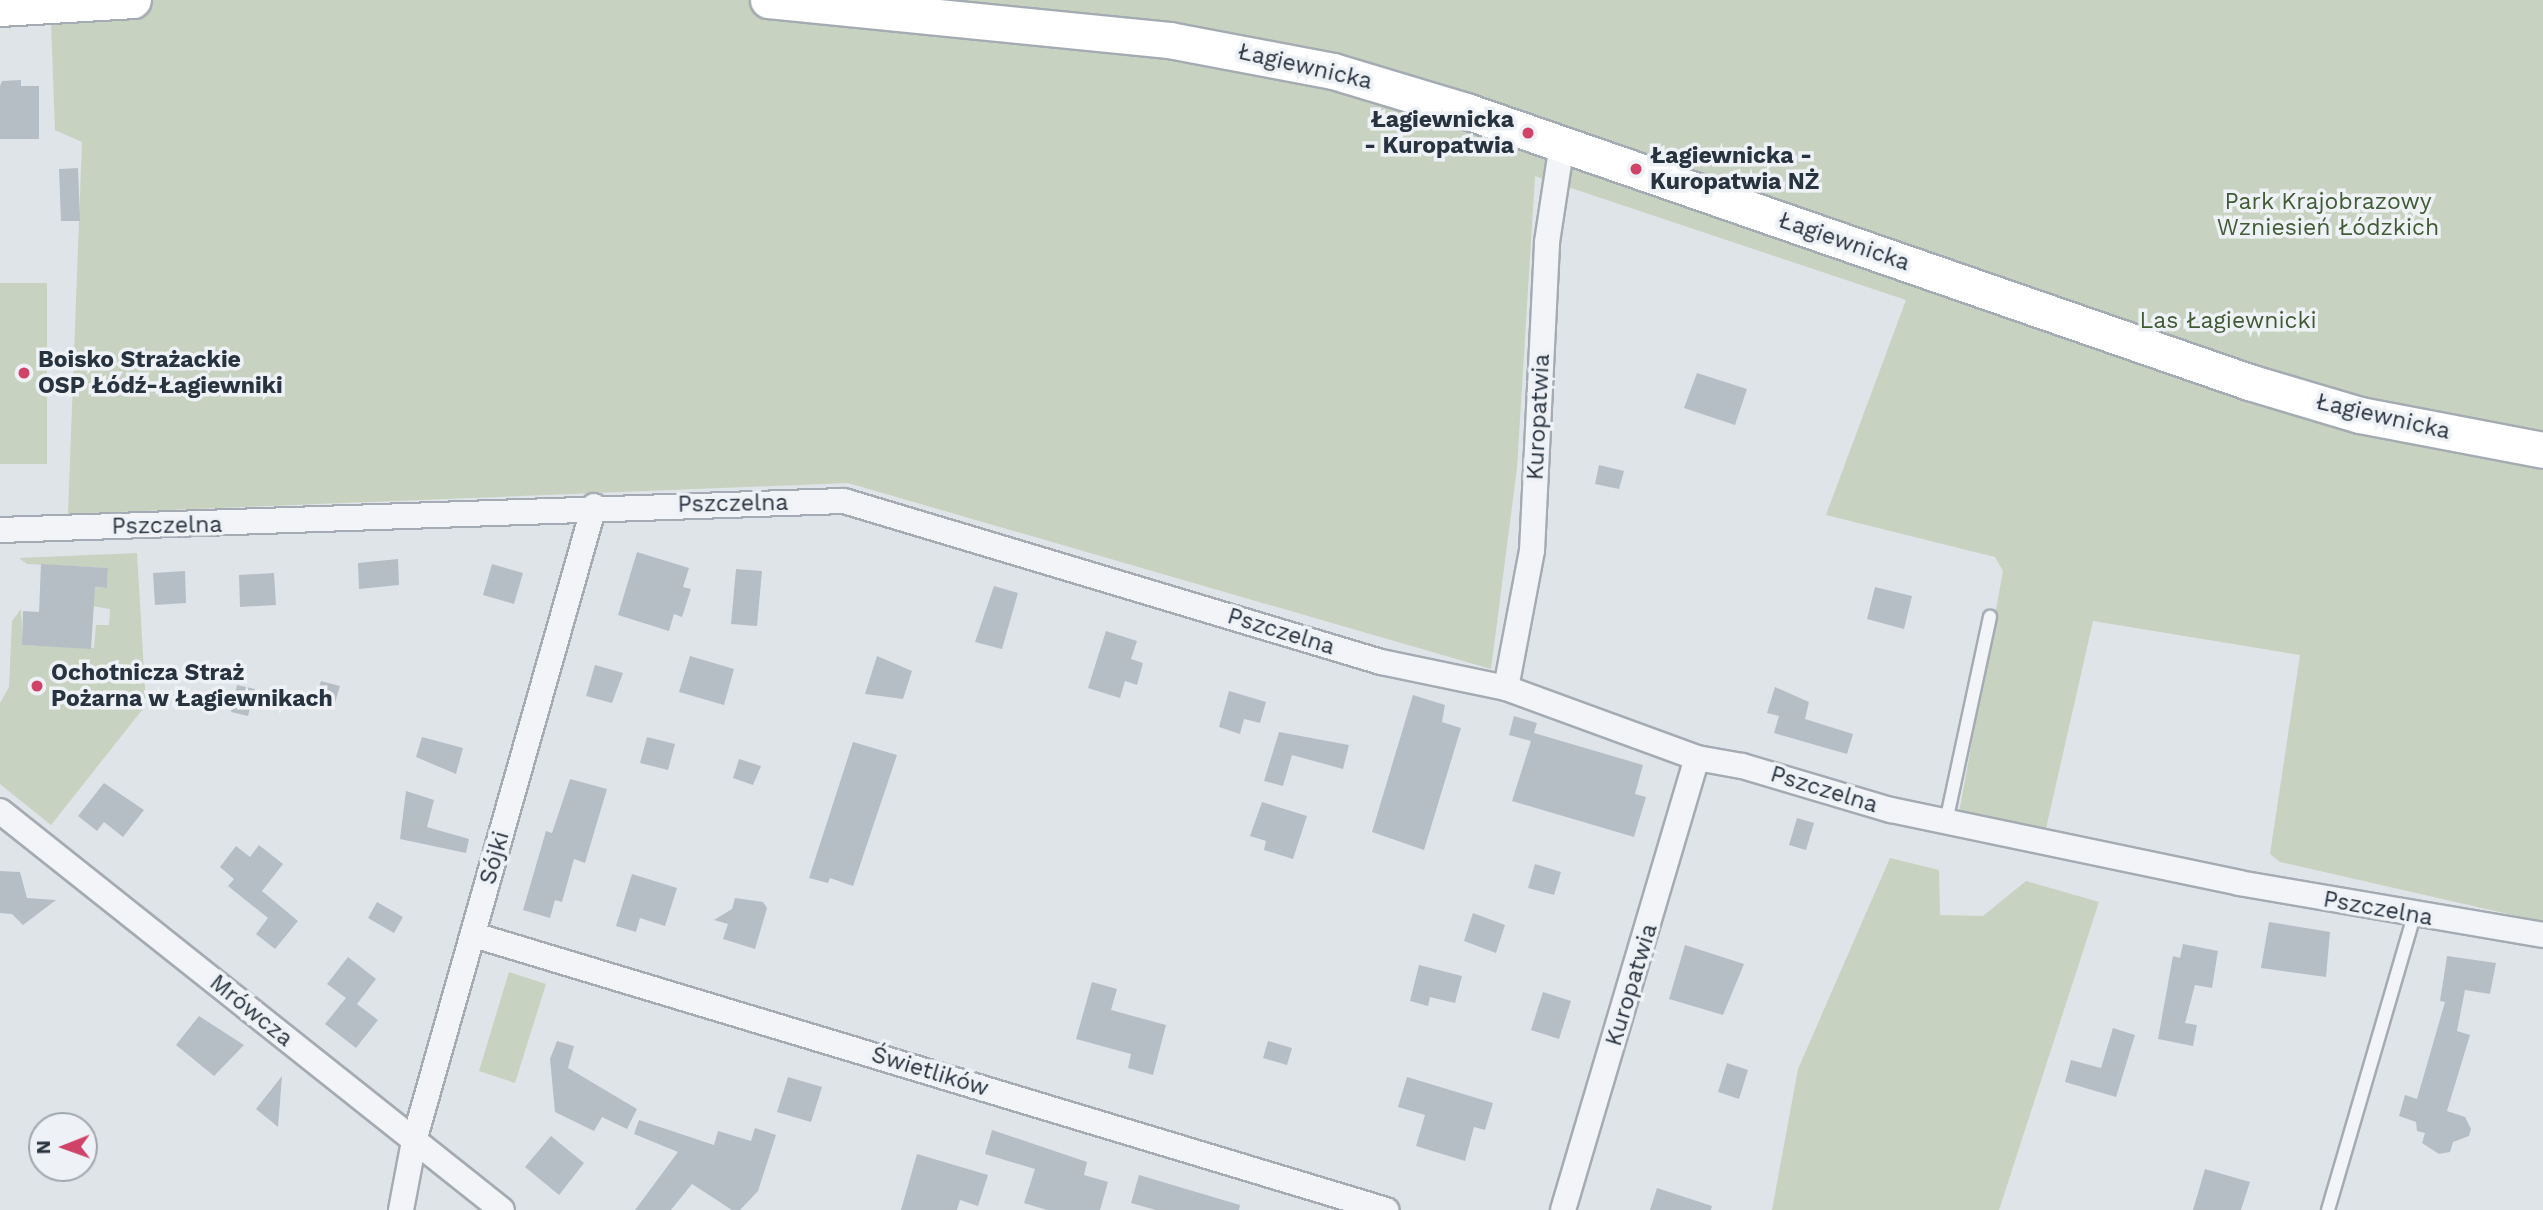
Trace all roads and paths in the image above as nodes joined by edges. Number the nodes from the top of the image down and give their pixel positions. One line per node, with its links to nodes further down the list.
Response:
1 (133, 0): 3 (street)
2 (768, 0): 4 (street, Łagiewnicka)
3 (21, 5)
4 (1562, 144): 5 (street, Łagiewnicka); 9 (street, Kuropatwia)
5 (2543, 450)
6 (594, 506): 7 (street, Pszczelna); 9 (street, Pszczelna); 14 (street, Sójki)
7 (0, 530)
8 (1990, 617): 12 (lane)
9 (1506, 688): 10 (street, Pszczelna)
10 (1697, 758): 12 (street, Pszczelna); 20 (street, Kuropatwia)
11 (0, 811): 16 (street, Mrówcza)
12 (1946, 822): 13 (street, Pszczelna)
13 (2414, 916): 15 (street, Pszczelna); 21 (lane)
14 (474, 935): 16 (street, Sójki); 19 (street, Świetlików)
15 (2543, 935)
16 (414, 1141): 17 (street, Sójki); 18 (street, Mrówcza)
17 (401, 1210)
18 (502, 1210)
19 (1386, 1210)
20 (1563, 1210)
21 (2328, 1210)

